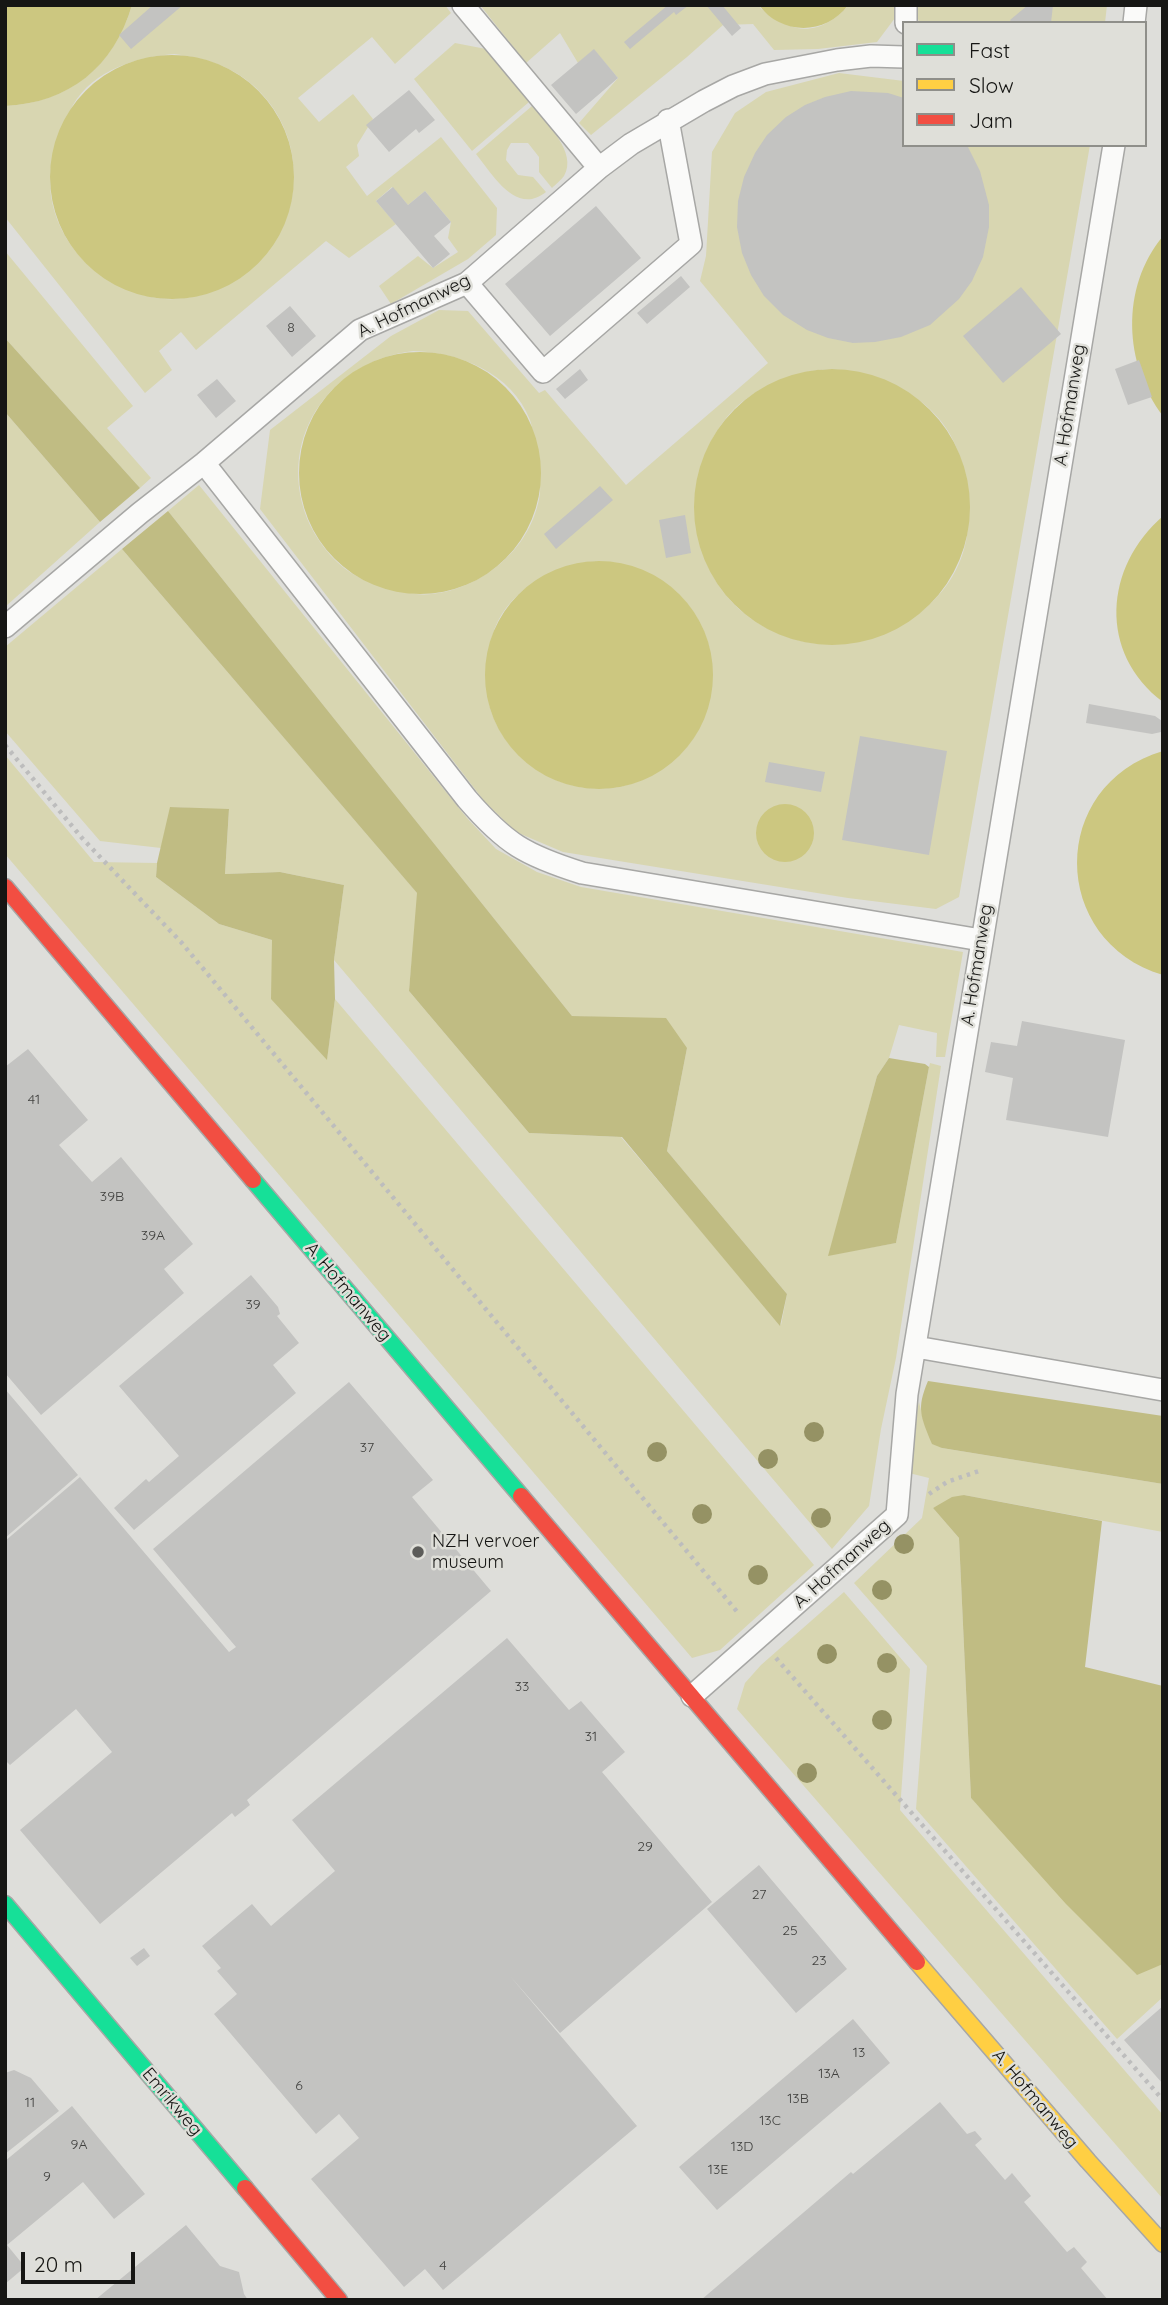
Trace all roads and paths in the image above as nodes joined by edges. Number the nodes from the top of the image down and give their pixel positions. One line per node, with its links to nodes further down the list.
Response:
1 (463, 5): 5 (lane)
2 (902, 53): 3 (lane, A. Hofmanweg)
3 (668, 120): 5 (lane, A. Hofmanweg); 6 (lane)
4 (1114, 147): 11 (lane, A. Hofmanweg)
5 (599, 168): 6 (lane, A. Hofmanweg)
6 (467, 283): 7 (lane, A. Hofmanweg)
7 (204, 463): 8 (lane, A. Hofmanweg); 11 (lane)
8 (5, 627)
9 (5, 745): 16 (path)
10 (5, 887): 17 (street, A. Hofmanweg)
11 (981, 940): 12 (lane, A. Hofmanweg)
12 (916, 1347): 13 (lane); 15 (lane, A. Hofmanweg)
13 (1163, 1390)
14 (979, 1471): 15 (path)
15 (897, 1515): 16 (lane, A. Hofmanweg)
16 (758, 1637): 17 (lane, A. Hofmanweg); 19 (path)
17 (691, 1696): 20 (street, A. Hofmanweg)
18 (5, 1904): 21 (street, Emrikweg)
19 (1163, 2100)
20 (1163, 2244)
21 (340, 2300)

